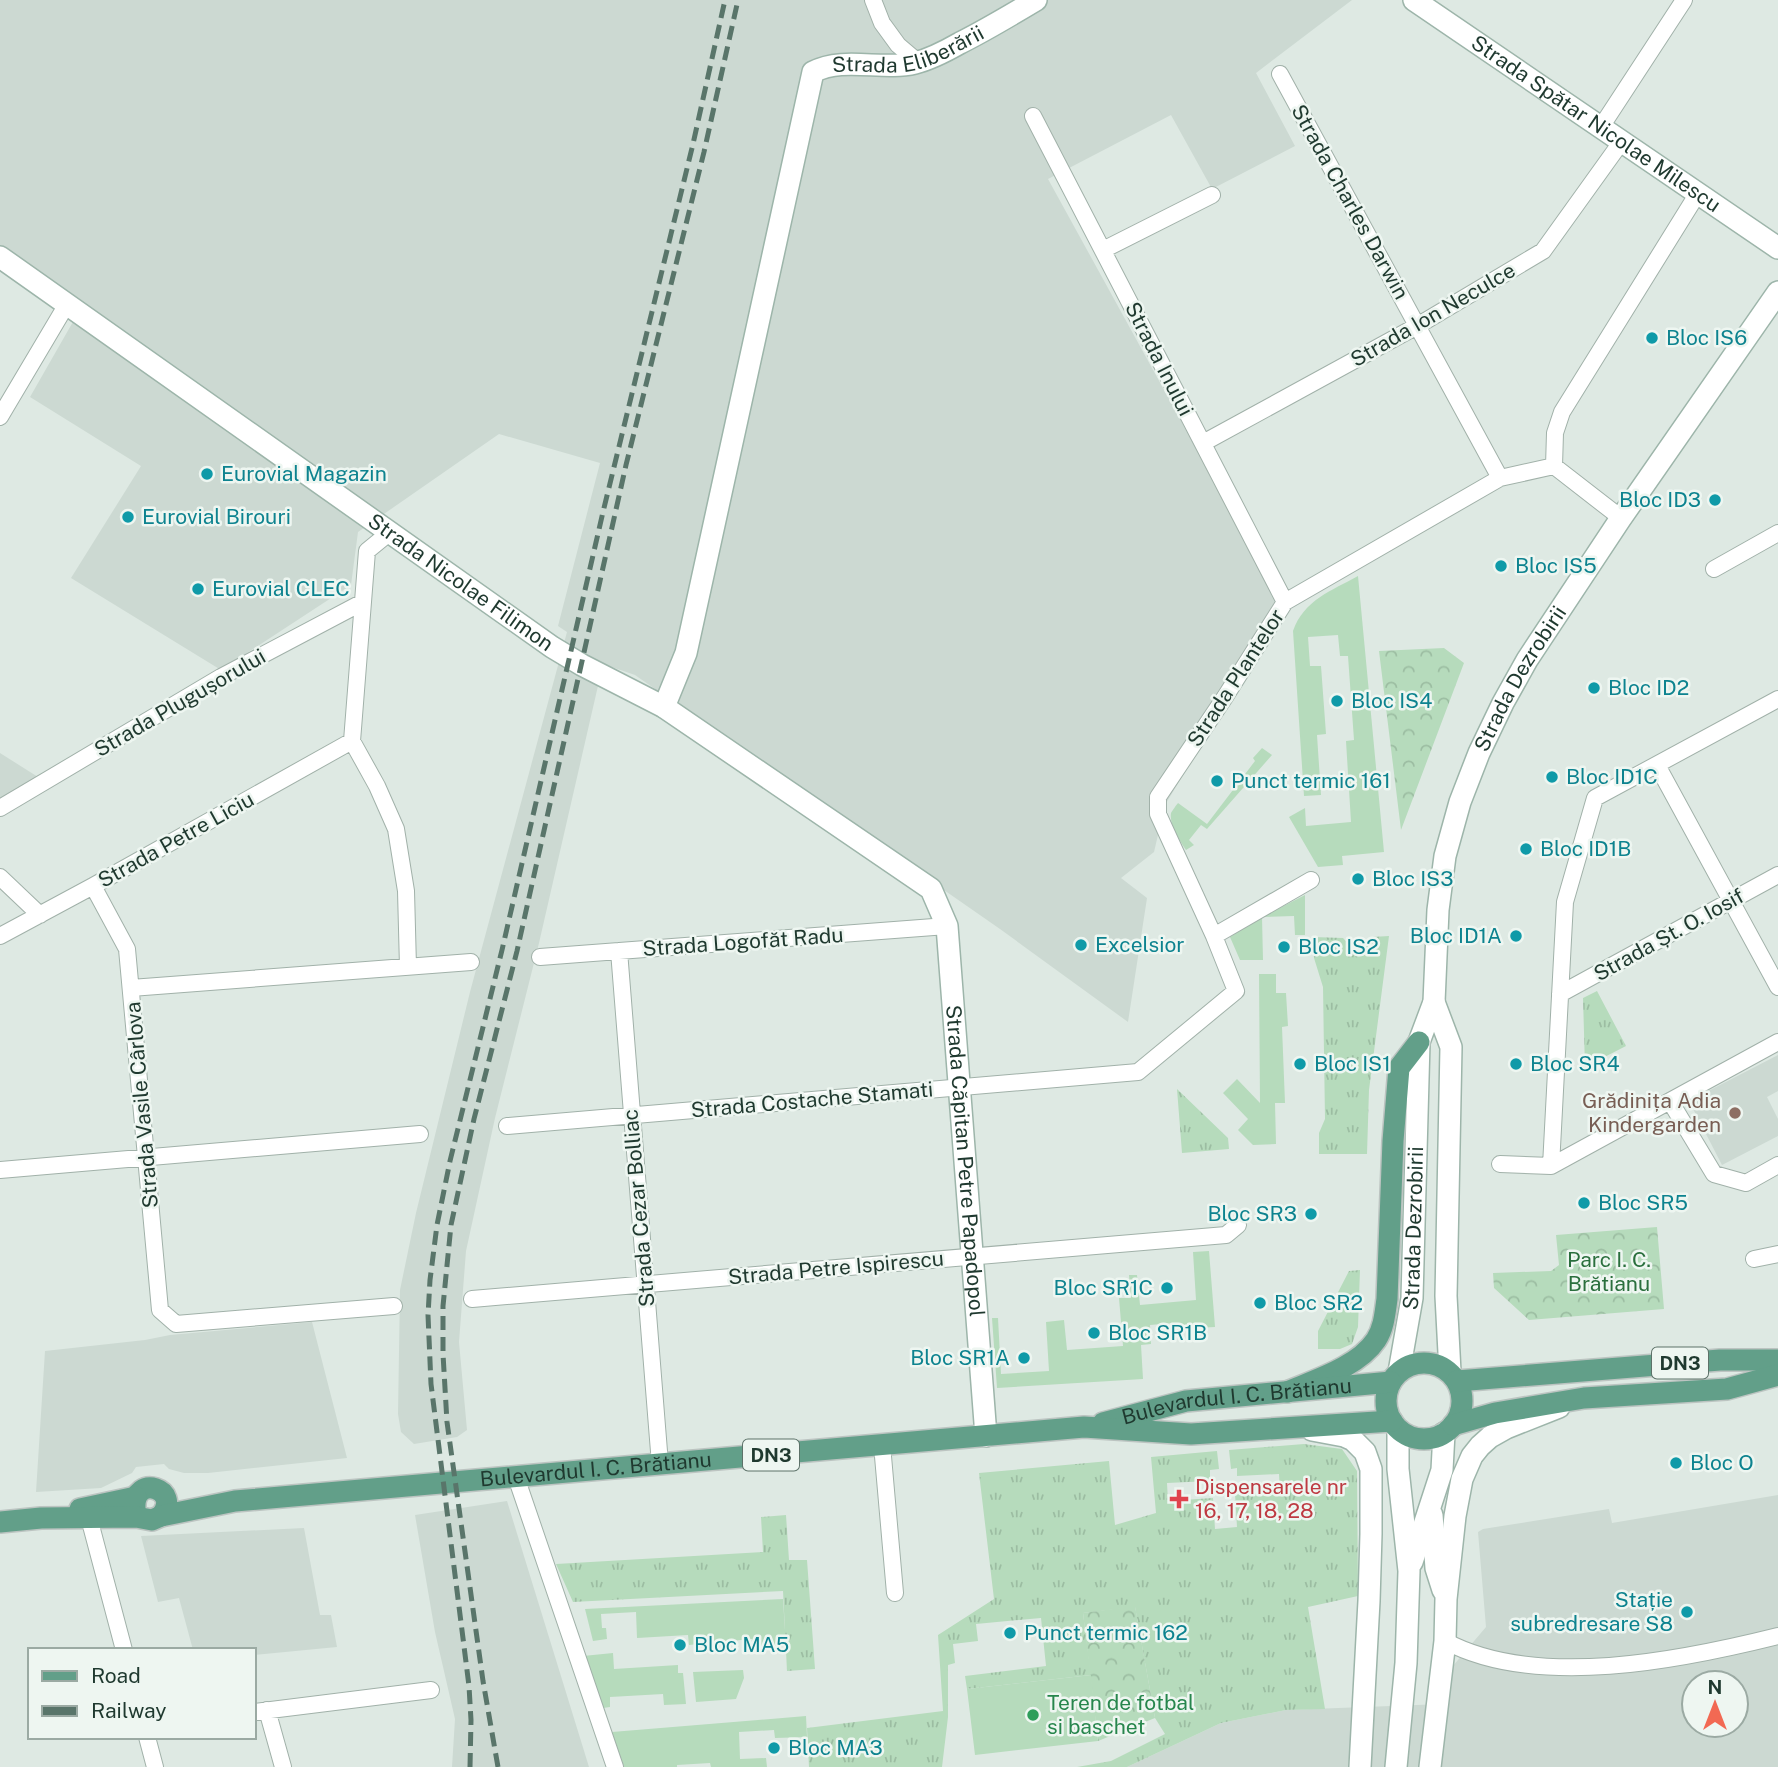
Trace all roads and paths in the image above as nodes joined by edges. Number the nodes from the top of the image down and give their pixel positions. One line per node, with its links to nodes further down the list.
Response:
1 (873, 0): 5 (street)
2 (1036, 0): 5 (main road, Strada Eliberării)
3 (1414, 0): 8 (main road, Strada Spătar Nicolae Milescu)
4 (1684, 0): 8 (street)
5 (918, 62): 29 (main road, Strada Eliberării)
6 (1280, 74): 17 (street, Strada Charles Darwin)
7 (1033, 116): 13 (street, Strada Inului)
8 (1601, 127): 9 (main road, Strada Spătar Nicolae Milescu)
9 (1622, 141): 10 (main road, Strada Spătar Nicolae Milescu); 17 (street, Strada Ion Neculce)
10 (1698, 193): 12 (main road, Strada Spătar Nicolae Milescu); 20 (street)
11 (1212, 195): 13 (street)
12 (1778, 248)
13 (1103, 250): 19 (street, Strada Inului)
14 (0, 257): 16 (main road, Strada Nicolae Filimon)
15 (1778, 292): 22 (main road, Strada Dezrobirii)
16 (66, 303): 18 (street); 23 (main road, Strada Nicolae Filimon)
17 (1418, 326): 19 (street, Strada Ion Neculce); 21 (street, Strada Charles Darwin)
18 (0, 416)
19 (1203, 443): 27 (street, Strada Inului)
20 (1554, 466): 21 (street, Strada Plantelor); 22 (street)
21 (1500, 478): 27 (street, Strada Plantelor)
22 (1621, 518): 51 (main road, Strada Dezrobirii)
23 (389, 533): 26 (street); 29 (main road, Strada Nicolae Filimon)
24 (1778, 533): 25 (street)
25 (1714, 569)
26 (363, 602): 30 (street); 32 (street, Strada Plugușorului)
27 (1284, 602): 42 (street, Strada Plantelor)
28 (1778, 699): 31 (street)
29 (664, 706): 37 (main road, Strada Nicolae Filimon)
30 (352, 741): 36 (street, Strada Petre Liciu); 46 (street)
31 (1657, 765): 38 (street); 50 (street)
32 (0, 808)
33 (1778, 875): 38 (street, Strada Șt. O. Iosif)
34 (0, 877): 39 (street)
35 (1311, 880): 42 (street)
36 (93, 886): 39 (street, Strada Petre Liciu); 48 (street, Strada Vasile Cârlova)
37 (930, 889): 40 (main road, Strada Căpitan Petre Papadopol)
38 (1731, 901): 47 (street); 50 (street, Strada Șt. O. Iosif)
39 (40, 915): 41 (street, Strada Petre Liciu)
40 (947, 926): 43 (street, Strada Logofăt Radu); 54 (main road, Strada Căpitan Petre Papadopol)
41 (0, 936)
42 (1214, 936): 49 (street, Strada Plantelor)
43 (619, 951): 44 (street, Strada Logofăt Radu); 56 (street, Strada Cezar Bolliac)
44 (540, 957)
45 (471, 962): 46 (street)
46 (408, 967): 48 (street)
47 (1778, 987)
48 (131, 988): 59 (street, Strada Vasile Cârlova)
49 (1236, 991): 54 (street, Strada Costache Stamati)
50 (1560, 994): 62 (street)
51 (1434, 1002): 52 (main road, Strada Dezrobirii); 74 (main road, Strada Dezrobirii)
52 (1419, 1042): 73 (main road, Strada Dezrobirii); 75 (main road)
53 (1778, 1042): 55 (street)
54 (959, 1088): 56 (street, Strada Costache Stamati); 66 (main road, Strada Căpitan Petre Papadopol)
55 (1670, 1101): 61 (street); 62 (street)
56 (632, 1115): 57 (street, Strada Costache Stamati); 68 (street, Strada Cezar Bolliac)
57 (507, 1126)
58 (420, 1134): 59 (street)
59 (146, 1157): 63 (street); 70 (street, Strada Vasile Cârlova)
60 (1500, 1164): 62 (street)
61 (1778, 1165)
62 (1550, 1166)
63 (0, 1170)
64 (1238, 1225): 66 (street, Strada Petre Ispirescu)
65 (1778, 1254): 67 (street)
66 (972, 1257): 68 (street, Strada Petre Ispirescu); 81 (main road, Strada Căpitan Petre Papadopol)
67 (1754, 1259)
68 (646, 1284): 69 (street, Strada Petre Ispirescu); 83 (street, Strada Cezar Bolliac)
69 (472, 1299)
70 (394, 1306)
71 (1778, 1360): 74 (main road, DN3)
72 (1778, 1375): 76 (main road, DN3)
73 (1395, 1377): 74 (main road, DN3); 75 (main road, Bulevardul I. C. Brătianu / DN3); 77 (main road)
74 (1453, 1377): 80 (main road)
75 (1287, 1392): 78 (main road, Bulevardul I. C. Brătianu / DN3)
76 (1584, 1398): 80 (main road, DN3); 97 (main road)
77 (1395, 1425): 79 (main road, Bulevardul I. C. Brătianu / DN3); 80 (main road, DN3); 84 (main road)
78 (1084, 1427): 79 (main road, Bulevardul I. C. Brătianu / DN3); 81 (main road, Bulevardul I. C. Brătianu / DN3)
79 (1292, 1427): 94 (main road)
80 (1449, 1429): 89 (main road)
81 (986, 1436): 82 (main road, Bulevardul I. C. Brătianu / DN3)
82 (882, 1445): 83 (main road, Bulevardul I. C. Brătianu / DN3); 96 (street)
83 (660, 1464): 85 (main road, Bulevardul I. C. Brătianu / DN3)
84 (1398, 1469): 94 (main road); 95 (main road)
85 (516, 1477): 88 (main road, Bulevardul I. C. Brătianu / DN3); 106 (street)
86 (162, 1492): 87 (main road); 88 (main road, Bulevardul I. C. Brătianu); 90 (main road)
87 (136, 1497): 90 (main road); 91 (main road, Bulevardul I. C. Brătianu)
88 (235, 1501): 90 (main road, Bulevardul I. C. Brătianu)
89 (1431, 1504): 95 (main road); 97 (main road)
90 (152, 1517): 92 (main road, Bulevardul I. C. Brătianu)
91 (41, 1518): 92 (main road, Bulevardul I. C. Brătianu); 93 (main road, Bulevardul I. C. Brătianu)
92 (89, 1518): 100 (street)
93 (0, 1522)
94 (1371, 1534): 107 (main road)
95 (1409, 1571): 108 (main road)
96 (895, 1593)
97 (1446, 1599): 99 (main road)
98 (1778, 1636): 99 (street)
99 (1445, 1641): 109 (main road)
100 (123, 1648)
101 (431, 1690): 102 (street)
102 (260, 1711): 105 (street)
103 (148, 1739): 104 (street)
104 (155, 1767)
105 (283, 1767)
106 (615, 1767)
107 (1360, 1767)
108 (1396, 1767)
109 (1430, 1767)

